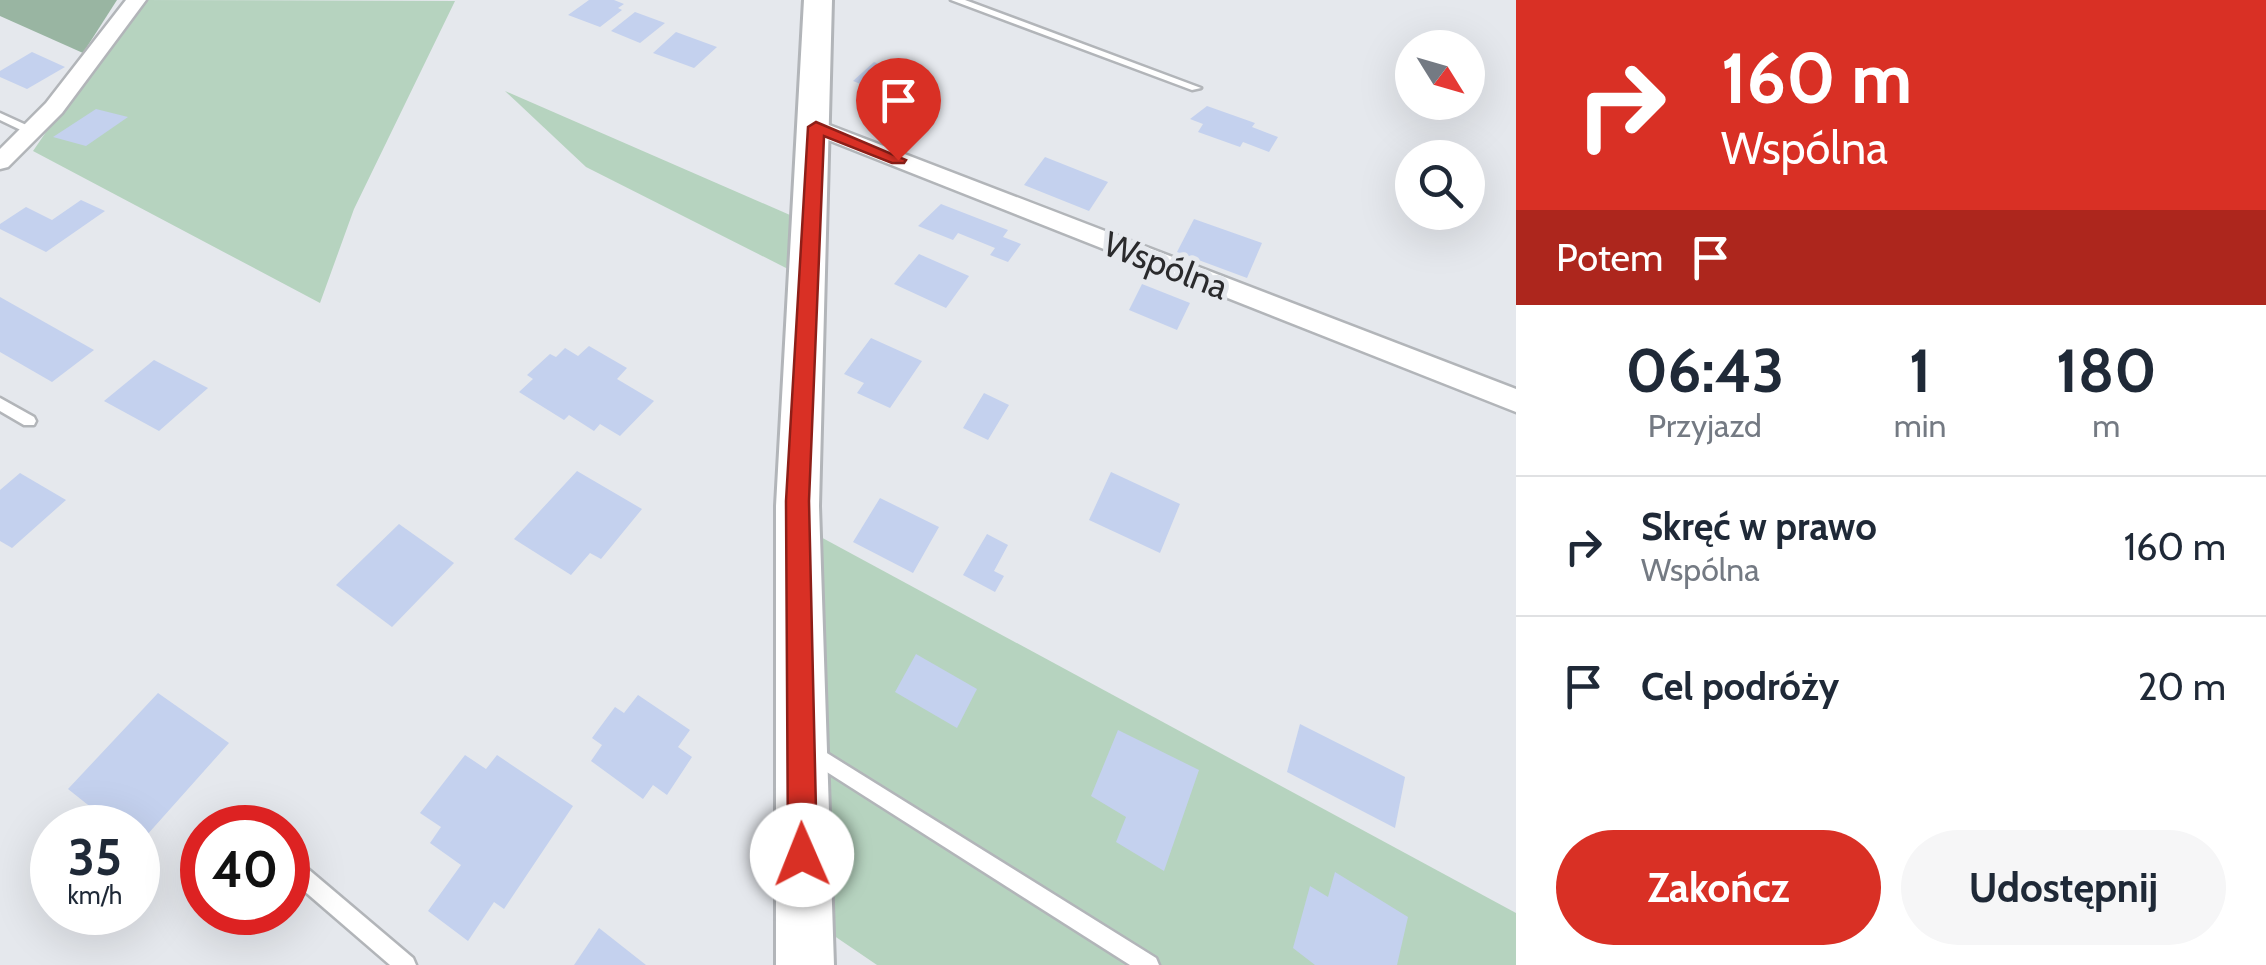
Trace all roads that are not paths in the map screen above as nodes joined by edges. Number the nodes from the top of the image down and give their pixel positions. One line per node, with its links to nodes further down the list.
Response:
1 (136, 0): 7 (street)
2 (818, 0): 6 (street)
3 (956, 0): 4 (lane)
4 (1196, 88)
5 (0, 116): 7 (lane)
6 (816, 127): 9 (street, Wspólna); 12 (street)
7 (31, 132): 8 (street)
8 (0, 162)
9 (1516, 401)
10 (0, 404): 11 (lane)
11 (29, 421)
12 (800, 746): 15 (street); 16 (lane)
13 (310, 884): 14 (lane)
14 (406, 965)
15 (805, 965)
16 (1149, 965)

